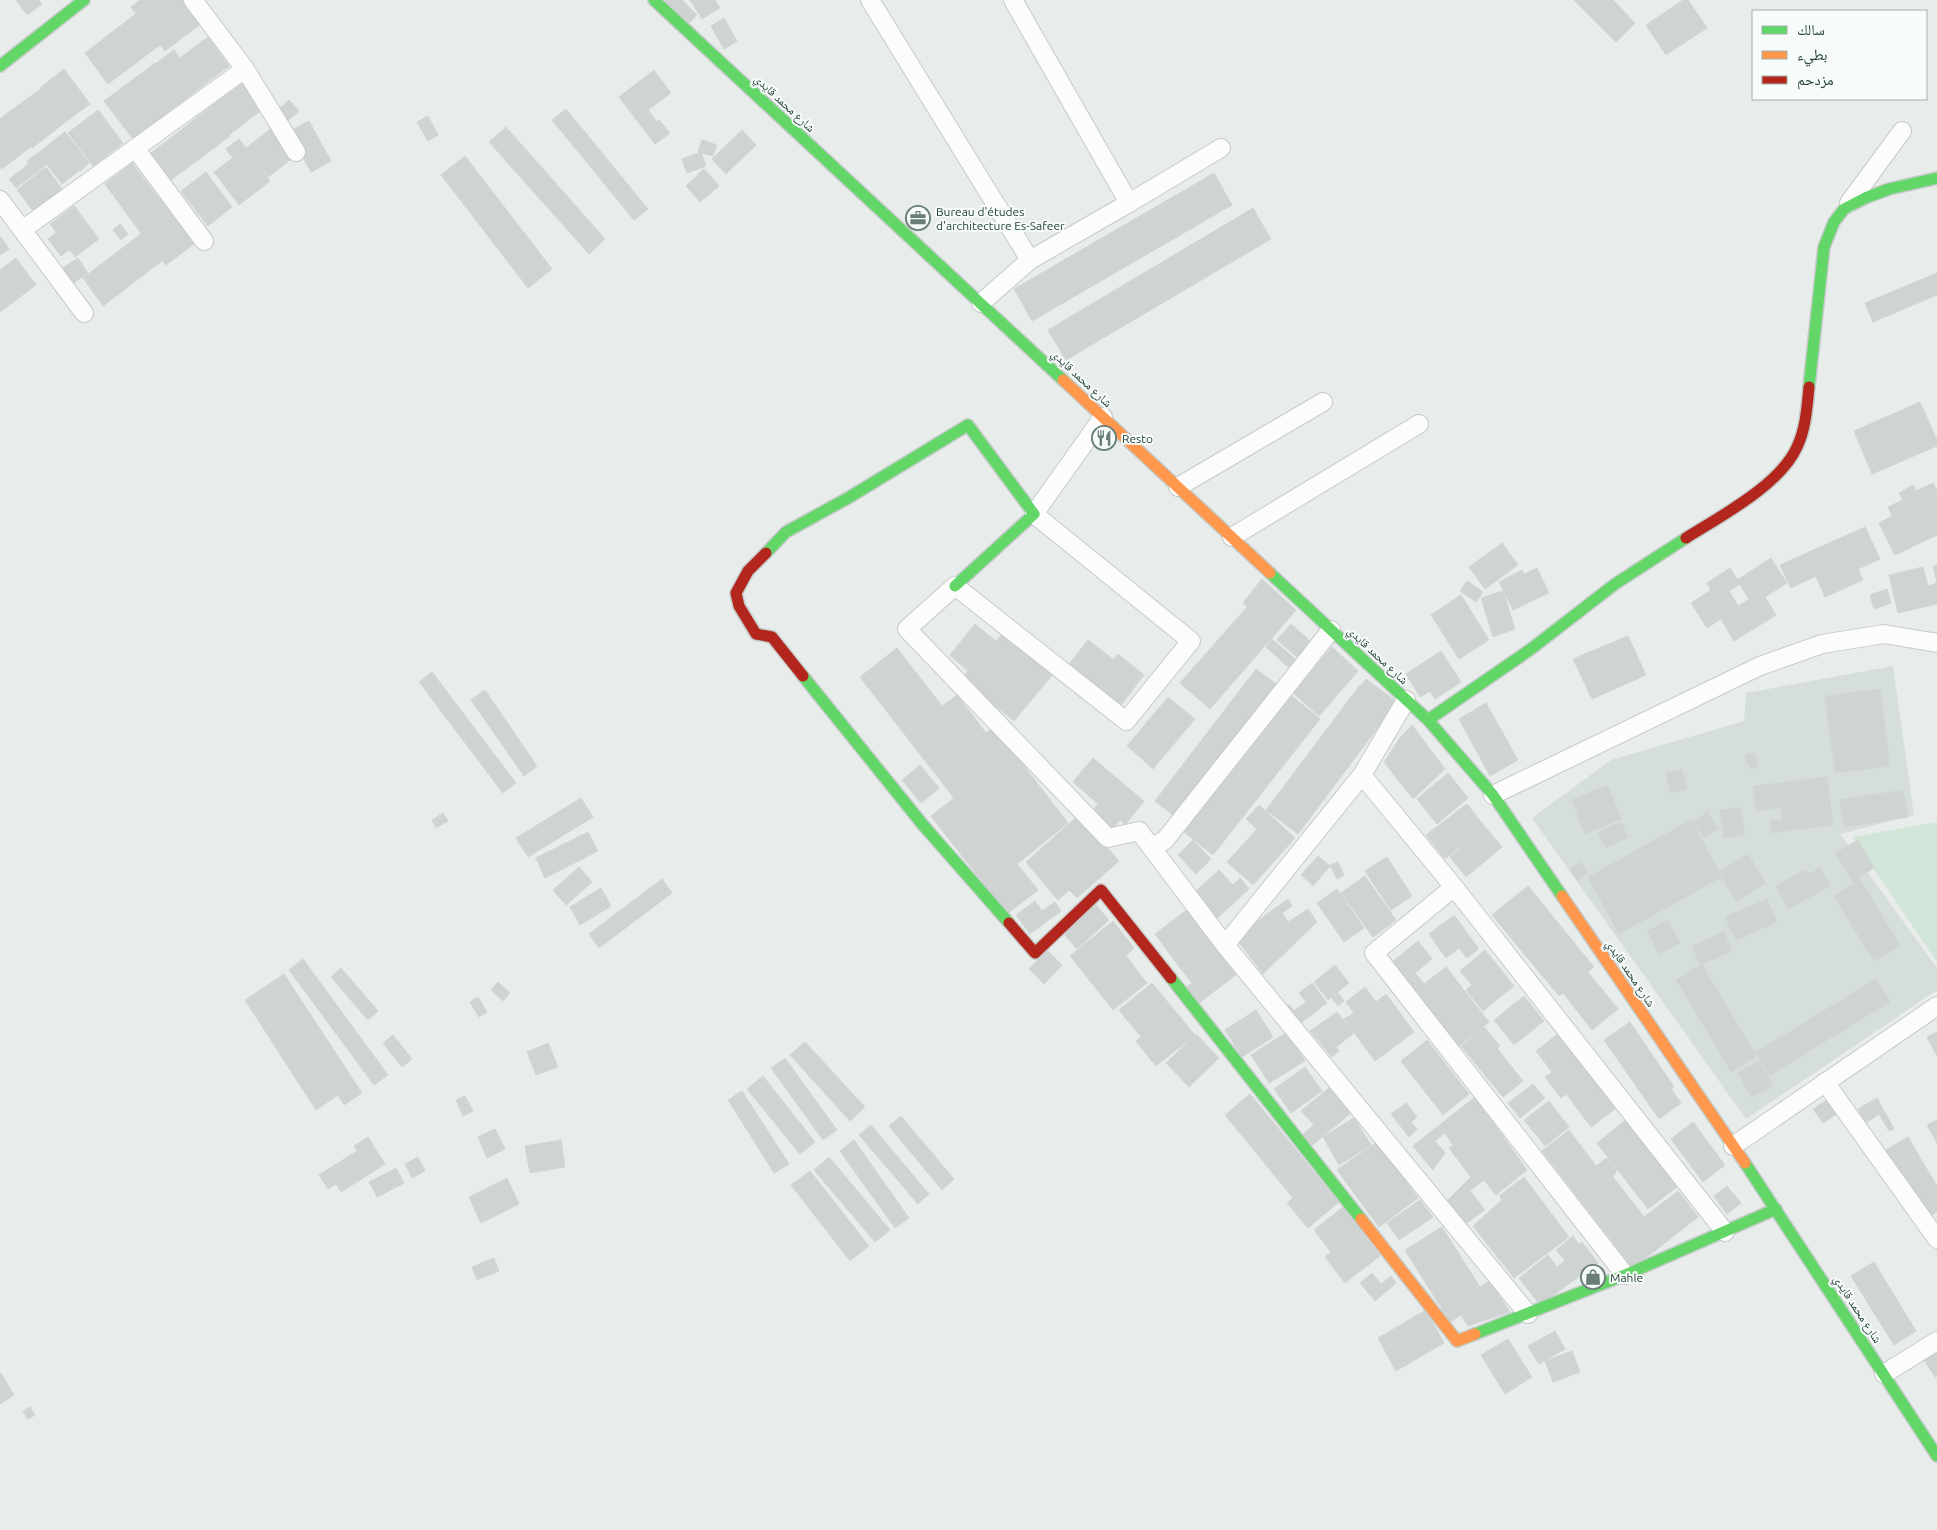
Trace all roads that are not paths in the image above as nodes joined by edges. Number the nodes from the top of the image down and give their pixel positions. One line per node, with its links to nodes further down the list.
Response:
1 (84, 0): 6 (main road)
2 (193, 0): 7 (street)
3 (654, 0): 19 (main road, شارع محمد قايدي)
4 (870, 0): 18 (street)
5 (1013, 0): 14 (street)
6 (0, 66)
7 (245, 69): 9 (street); 11 (street)
8 (1902, 131): 15 (street)
9 (136, 148): 16 (street); 17 (street)
10 (1221, 148): 14 (street)
11 (296, 152)
12 (1937, 178): 15 (main road)
13 (0, 200): 16 (street)
14 (1129, 204): 18 (street)
15 (1844, 210): 31 (main road)
16 (22, 230): 20 (street)
17 (204, 241)
18 (1030, 260): 19 (street)
19 (981, 303): 22 (main road, شارع محمد قايدي)
20 (84, 313)
21 (1323, 402): 24 (street)
22 (1104, 417): 24 (main road, شارع محمد قايدي); 25 (street)
23 (1419, 424): 26 (street)
24 (1178, 487): 26 (main road, شارع محمد قايدي)
25 (1034, 514): 27 (main road); 27 (street); 44 (main road)
26 (1232, 537): 28 (main road, شارع محمد قايدي)
27 (955, 586): 34 (street)
28 (1331, 630): 30 (main road, شارع محمد قايدي); 34 (street)
29 (1937, 643): 33 (street)
30 (1406, 700): 31 (main road, شارع محمد قايدي); 32 (street)
31 (1428, 720): 33 (main road, شارع محمد قايدي)
32 (1362, 775): 35 (street); 36 (street)
33 (1492, 795): 39 (main road, شارع محمد قايدي)
34 (1152, 847): 36 (street)
35 (1454, 887): 41 (street); 43 (street)
36 (1225, 945): 44 (street)
37 (1937, 1006): 38 (street)
38 (1825, 1082): 39 (street); 42 (street)
39 (1733, 1146): 40 (main road, شارع محمد قايدي)
40 (1776, 1209): 41 (main road); 46 (main road, شارع محمد قايدي)
41 (1725, 1232): 43 (main road)
42 (1937, 1240)
43 (1625, 1274): 44 (main road)
44 (1528, 1314)
45 (1937, 1341): 46 (street)
46 (1884, 1374): 47 (main road, شارع محمد قايدي)
47 (1937, 1456)

